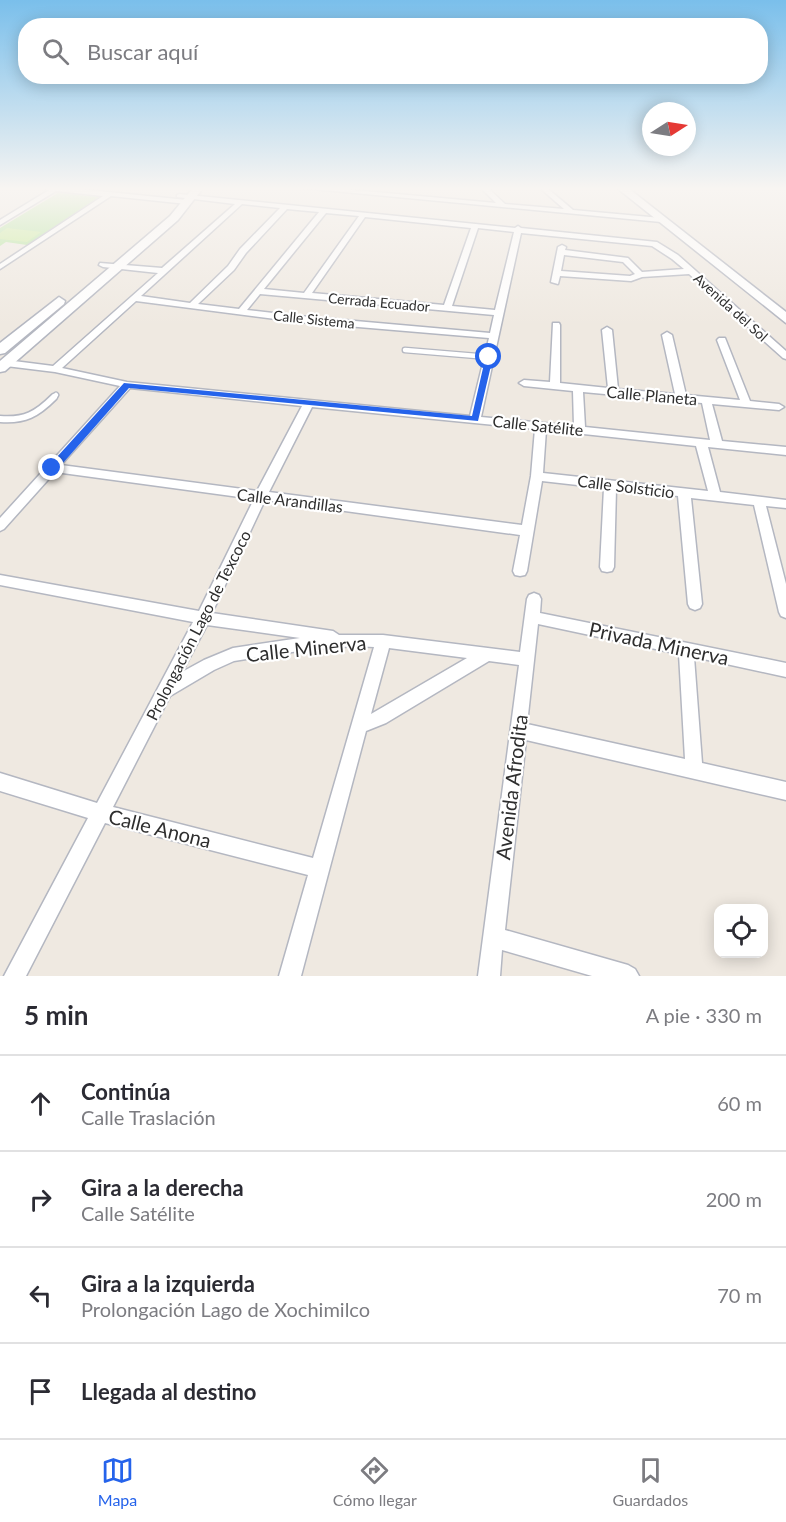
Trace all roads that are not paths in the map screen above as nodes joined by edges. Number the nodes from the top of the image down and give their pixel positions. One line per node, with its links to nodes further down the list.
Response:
1 (50, 234): 14 (street)
2 (141, 234): 13 (main road)
3 (150, 234): 15 (main road)
4 (206, 234): 16 (street)
5 (260, 234): 23 (street)
6 (305, 234): 19 (street)
7 (350, 234): 20 (street)
8 (473, 234): 24 (street)
9 (517, 234): 26 (street)
10 (565, 234): 17 (street, Avenida del Sol)
11 (678, 234): 27 (main road)
12 (694, 234): 22 (main road)
13 (103, 265): 15 (street); 33 (main road)
14 (0, 267)
15 (118, 267): 16 (street); 37 (main road)
16 (164, 271): 21 (street)
17 (691, 271): 18 (street); 35 (street, Avenida del Sol)
18 (640, 275): 18 (street)
19 (258, 291): 20 (street, Cerrada Ecuador); 25 (street)
20 (306, 296): 24 (street, Cerrada Ecuador)
21 (134, 298): 23 (street, Calle Sistema); 38 (street)
22 (786, 305)
23 (190, 306): 25 (street, Calle Sistema)
24 (447, 308): 26 (street, Cerrada Ecuador)
25 (242, 312): 31 (street, Calle Sistema)
26 (499, 313): 31 (street)
27 (786, 319)
28 (556, 325): 41 (street)
29 (608, 330): 43 (street)
30 (667, 335): 45 (street)
31 (494, 336): 36 (street)
32 (722, 340): 48 (street)
33 (0, 350)
34 (405, 350): 36 (lane)
35 (786, 356)
36 (489, 357): 51 (street)
37 (3, 365): 38 (street, Calle Satélite)
38 (55, 369): 40 (street, Calle Satélite)
39 (524, 383): 41 (street, Calle Planeta)
40 (127, 385): 47 (street, Calle Satélite); 57 (street)
41 (555, 386): 42 (street, Calle Planeta)
42 (578, 389): 43 (street, Calle Planeta); 53 (street)
43 (613, 392): 45 (street, Calle Planeta)
44 (56, 395): 50 (lane)
45 (681, 397): 46 (street, Calle Planeta)
46 (706, 400): 48 (street, Calle Planeta); 55 (street)
47 (309, 403): 51 (street, Calle Satélite); 61 (street, Prolongación Lago de Texcoco)
48 (746, 404): 49 (street, Calle Planeta)
49 (779, 407)
50 (0, 418)
51 (475, 419): 52 (street, Calle Satélite)
52 (541, 426): 53 (street, Calle Satélite); 58 (street)
53 (580, 429): 54 (street, Calle Satélite)
54 (701, 442): 55 (street, Calle Satélite); 62 (street)
55 (717, 444): 56 (street, Calle Satélite)
56 (786, 451)
57 (52, 468): 61 (street, Calle Arandillas); 65 (street)
58 (537, 476): 59 (street, Calle Solsticio); 66 (street)
59 (610, 484): 60 (street, Calle Solsticio); 67 (street)
60 (684, 493): 62 (street, Calle Solsticio); 71 (street)
61 (263, 496): 66 (street, Calle Arandillas); 74 (street, Prolongación Lago de Texcoco)
62 (715, 496): 63 (street, Calle Solsticio)
63 (759, 502): 64 (street, Calle Solsticio); 72 (street)
64 (786, 504)
65 (0, 526)
66 (528, 531): 68 (street)
67 (607, 567)
68 (520, 571)
69 (0, 580): 74 (street)
70 (534, 598): 73 (street, Avenida Afrodita)
71 (695, 603)
72 (786, 612)
73 (532, 617): 77 (street, Privada Minerva); 79 (street, Avenida Afrodita)
74 (203, 618): 75 (street); 81 (street, Prolongación Lago de Texcoco)
75 (355, 640): 76 (street, Calle Minerva); 81 (street, Calle Minerva)
76 (382, 641): 78 (street, Calle Minerva); 82 (street)
77 (686, 649): 80 (street, Privada Minerva); 84 (street)
78 (489, 653): 79 (street, Calle Minerva); 82 (street)
79 (526, 659): 83 (street, Avenida Afrodita)
80 (786, 670)
81 (165, 691): 87 (street, Prolongación Lago de Texcoco)
82 (360, 726): 88 (street)
83 (518, 730): 84 (street); 89 (street, Avenida Afrodita)
84 (694, 770): 86 (street)
85 (0, 782): 87 (street, Calle Anona)
86 (786, 791)
87 (101, 813): 88 (street, Calle Anona); 90 (street, Prolongación Lago de Texcoco)
88 (321, 869): 91 (street)
89 (493, 937): 92 (street, Avenida Afrodita); 93 (street)
90 (15, 976)
91 (290, 976)
92 (489, 976)
93 (628, 976)

